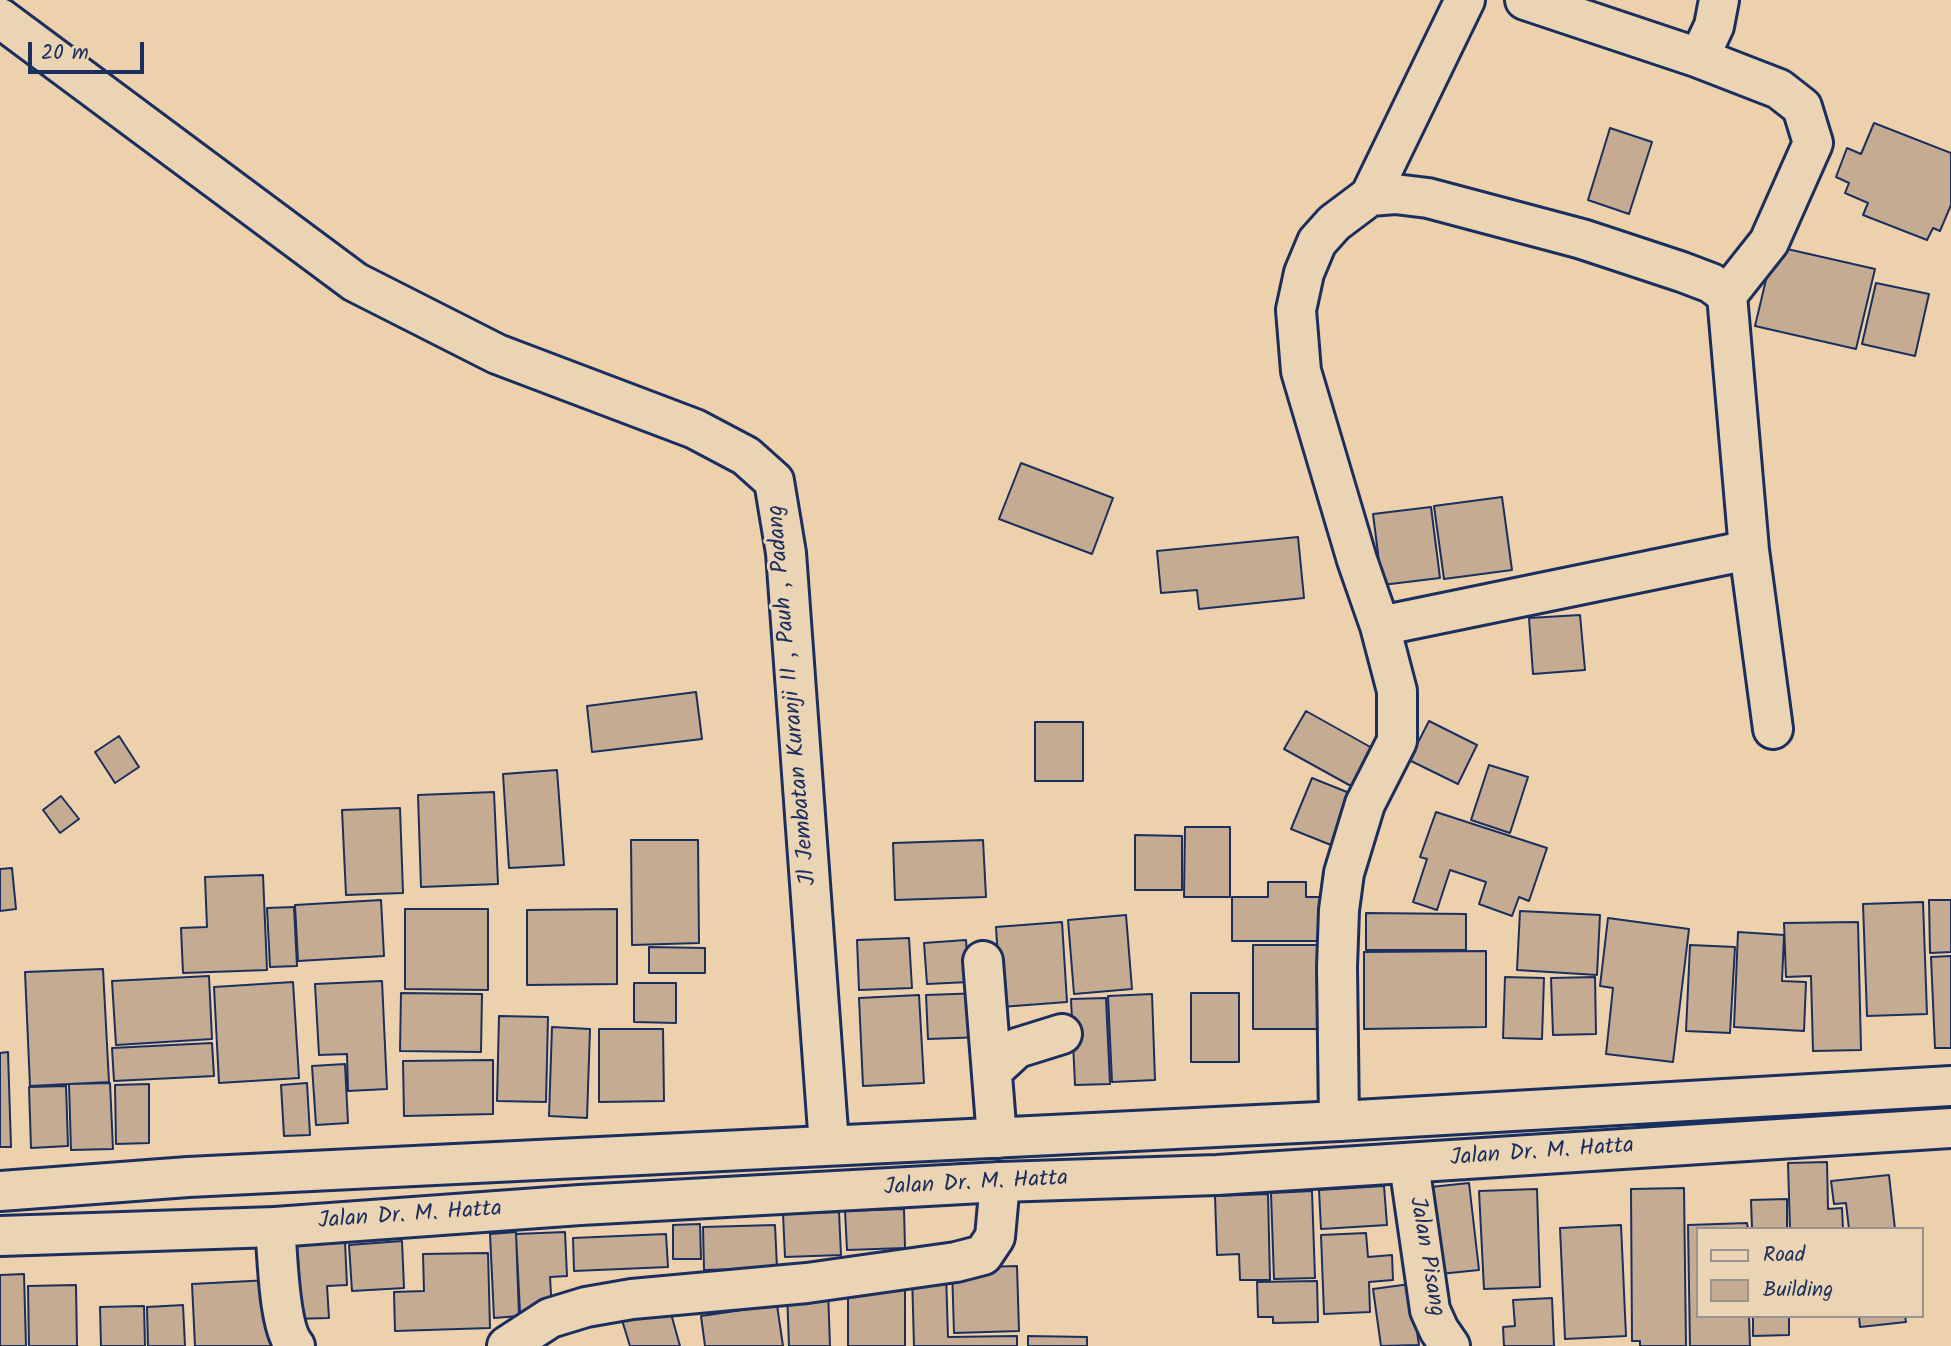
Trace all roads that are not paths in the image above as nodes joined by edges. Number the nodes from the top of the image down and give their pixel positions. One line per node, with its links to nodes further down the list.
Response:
1 (1465, 0): 6 (street)
2 (1525, 0): 5 (street)
3 (1719, 0): 5 (street)
4 (0, 19): 18 (street, Jl Jembatan Kuranji II , Pauh , Padang)
5 (1699, 58): 7 (street)
6 (1370, 196): 7 (street); 9 (street)
7 (1727, 295): 8 (street)
8 (1749, 550): 9 (street); 10 (street)
9 (1380, 626): 15 (street)
10 (1773, 729)
11 (983, 961): 13 (street)
12 (1062, 1034): 13 (street)
13 (992, 1071): 17 (street)
14 (1951, 1086): 15 (street, Jalan Dr. M. Hatta)
15 (1339, 1122): 17 (street, Jalan Dr. M. Hatta)
16 (1951, 1128): 19 (street, Jalan Dr. M. Hatta)
17 (997, 1138): 18 (street, Jalan Dr. M. Hatta)
18 (829, 1145): 21 (street, Jalan Dr. M. Hatta)
19 (1409, 1164): 20 (street, Jalan Dr. M. Hatta); 26 (street, Jalan Pisang)
20 (1000, 1182): 22 (street, Jalan Dr. M. Hatta); 25 (street)
21 (0, 1191)
22 (275, 1227): 23 (street, Jalan Dr. M. Hatta); 24 (street)
23 (0, 1236)
24 (295, 1346)
25 (507, 1346)
26 (1450, 1346)

